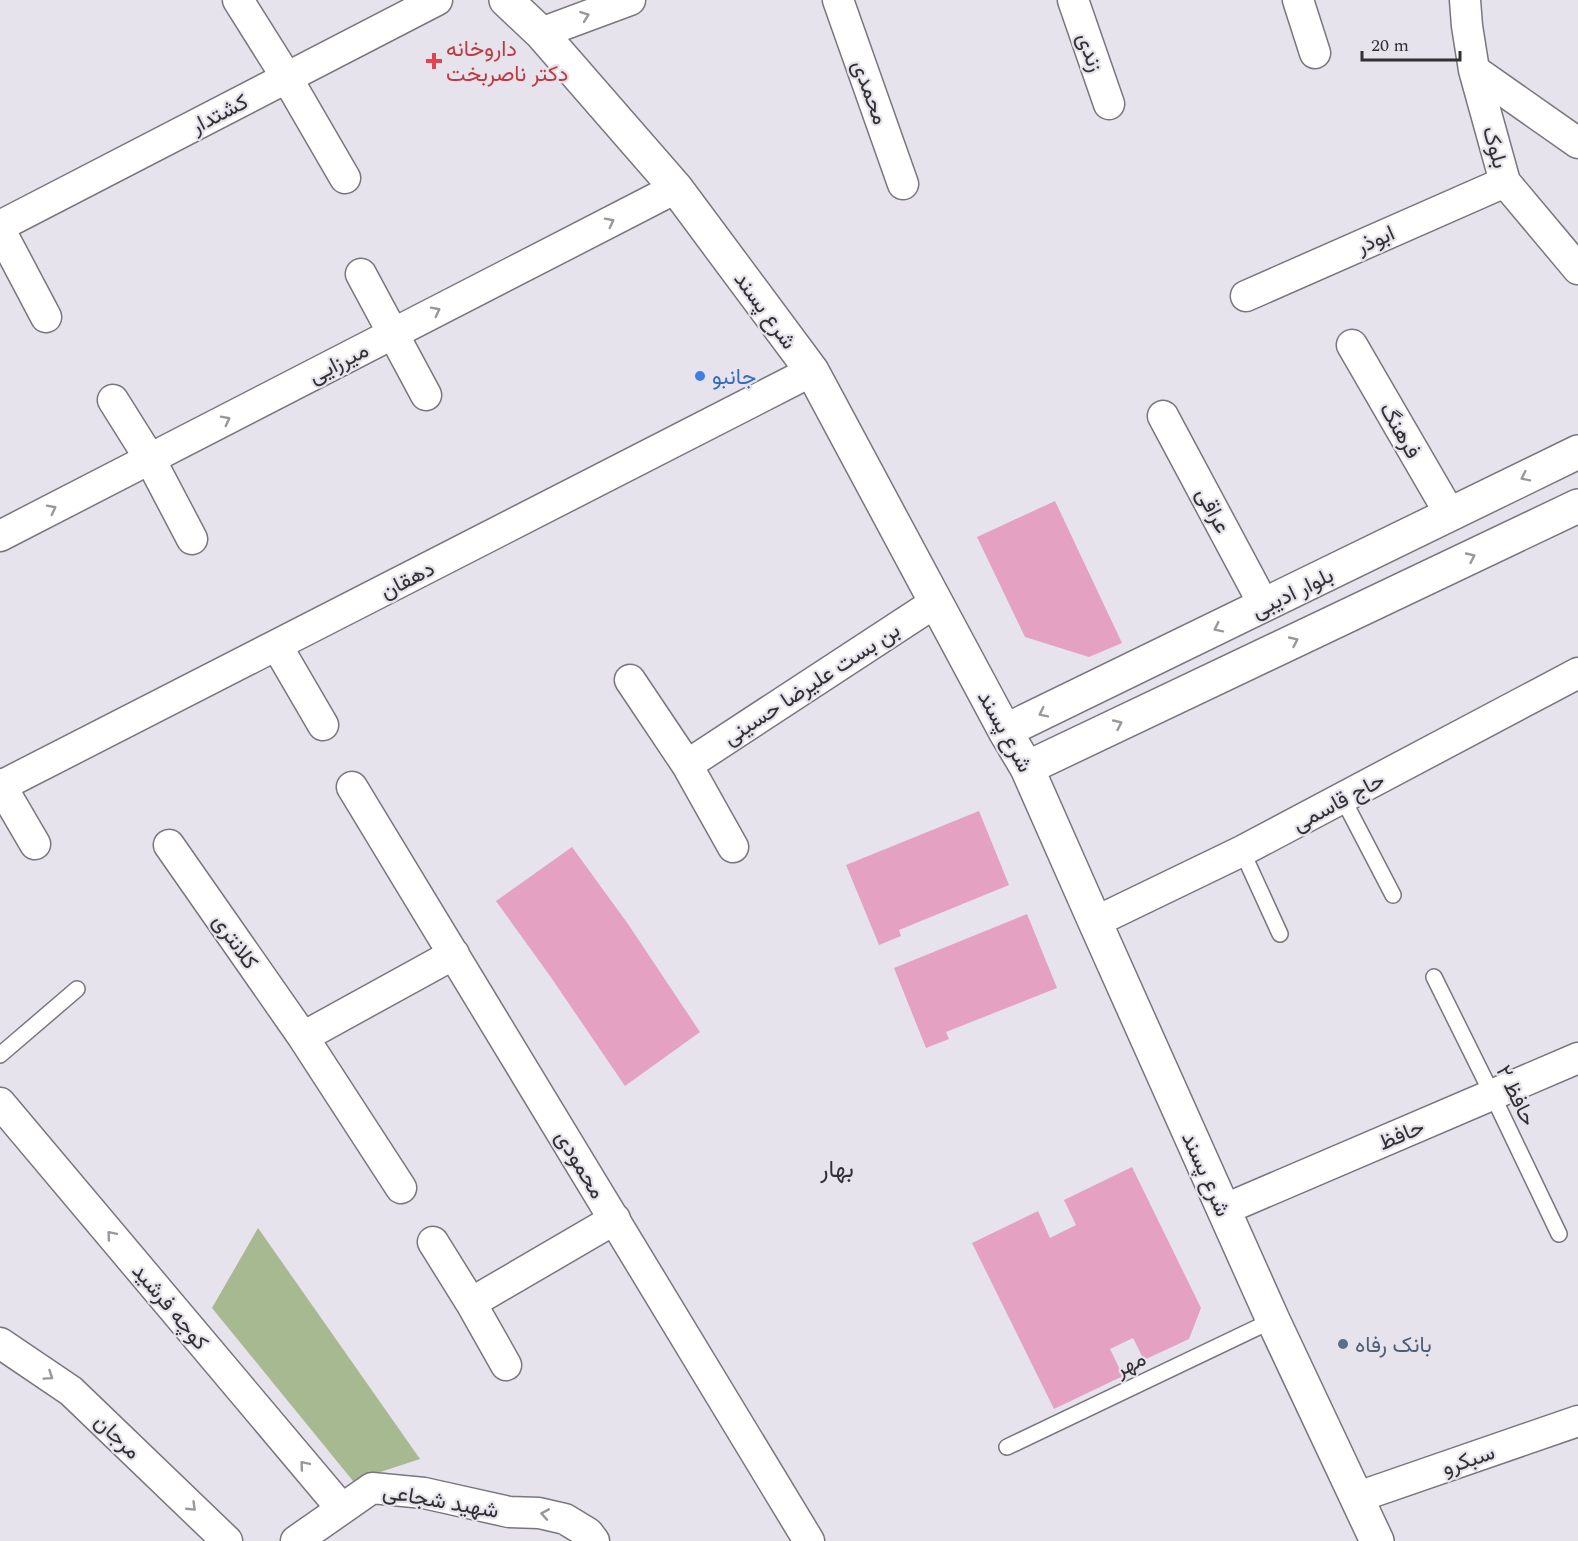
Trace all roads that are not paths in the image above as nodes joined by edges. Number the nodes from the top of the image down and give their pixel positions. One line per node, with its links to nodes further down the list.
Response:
1 (238, 0): 12 (street)
2 (437, 0): 12 (street, کشتدار)
3 (506, 0): 9 (main road, شرع پسند)
4 (630, 0): 9 (street, one-way to 4)
5 (838, 0): 17 (street, محمدی)
6 (1073, 0): 13 (street, زندی)
7 (1298, 0): 10 (street)
8 (1465, 0): 11 (street, بلوک)
9 (541, 33): 18 (main road, شرع پسند)
10 (1315, 53)
11 (1474, 70): 14 (street); 16 (street, بلوک)
12 (287, 78): 15 (street); 19 (street, کشتدار)
13 (1109, 104)
14 (1578, 142)
15 (345, 178)
16 (1505, 182): 20 (street, بلوک); 22 (street, ابوذر)
17 (903, 184)
18 (676, 188): 24 (street, میرزایی, one-way to 18); 26 (main road, شرع پسند)
19 (0, 228): 23 (street)
20 (1578, 269)
21 (361, 274): 24 (street)
22 (1245, 296)
23 (46, 317)
24 (392, 334): 27 (street); 31 (street, میرزایی, one-way to 24)
25 (1352, 345): 33 (street, فرهنگ)
26 (812, 371): 36 (main road, شرع پسند); 38 (street, دهقان)
27 (426, 395)
28 (114, 400): 31 (street)
29 (1163, 416): 37 (street, عراقی)
30 (1578, 452): 33 (main road, بلوار ادیبی, one-way to 33)
31 (150, 459): 34 (street, میرزایی, one-way to 31); 35 (street)
32 (1578, 506): 44 (main road, بلوار ادیبی, one-way to 32)
33 (1450, 514): 37 (main road, بلوار ادیبی)
34 (0, 536)
35 (192, 539)
36 (936, 602): 42 (main road, شرع پسند); 43 (street, بن بست علیرضا حسینی)
37 (1264, 605): 42 (main road, بلوار ادیبی, one-way to 42)
38 (277, 646): 41 (street); 45 (street, دهقان)
39 (1578, 673): 47 (street, حاج قاسمی)
40 (630, 680): 43 (street)
41 (323, 725)
42 (1005, 731): 44 (main road, شرع پسند)
43 (687, 765): 50 (street)
44 (1028, 768): 53 (main road, شرع پسند)
45 (1, 785): 48 (street)
46 (352, 787): 55 (street, محمودی)
47 (1343, 799): 51 (street, حاج قاسمی); 52 (lane)
48 (35, 844)
49 (169, 845): 58 (street, کلانتری)
50 (733, 847)
51 (1242, 852): 53 (street, حاج قاسمی); 54 (lane)
52 (1393, 895)
53 (1095, 922): 64 (main road, شرع پسند)
54 (1280, 934)
55 (454, 954): 58 (street); 65 (street, محمودی)
56 (1434, 977): 61 (lane, ۲ حافظ)
57 (77, 989): 59 (lane)
58 (303, 1037): 63 (street, کلانتری)
59 (0, 1055)
60 (1578, 1058): 61 (street, حافظ)
61 (1492, 1094): 64 (street, حافظ); 66 (lane, ۲ حافظ)
62 (0, 1102): 75 (street, كوچه فرشيد, one-way to 62)
63 (401, 1188)
64 (1223, 1210): 69 (main road, شرع پسند)
65 (615, 1220): 68 (street); 79 (street, محمودی)
66 (1559, 1234)
67 (433, 1242): 68 (street)
68 (471, 1304): 71 (street)
69 (1273, 1320): 73 (lane, مهر); 74 (main road, شرع پسند)
70 (0, 1343): 76 (street, مرجان, one-way to 76)
71 (506, 1365)
72 (1578, 1420): 74 (street, سبکرو)
73 (1007, 1447)
74 (1358, 1497): 80 (main road, شرع پسند)
75 (342, 1509): 77 (street, شهید شجاعی); 78 (street, شهید شجاعی, one-way to 75)
76 (227, 1541)
77 (296, 1541)
78 (594, 1541)
79 (809, 1541)
80 (1377, 1541)

